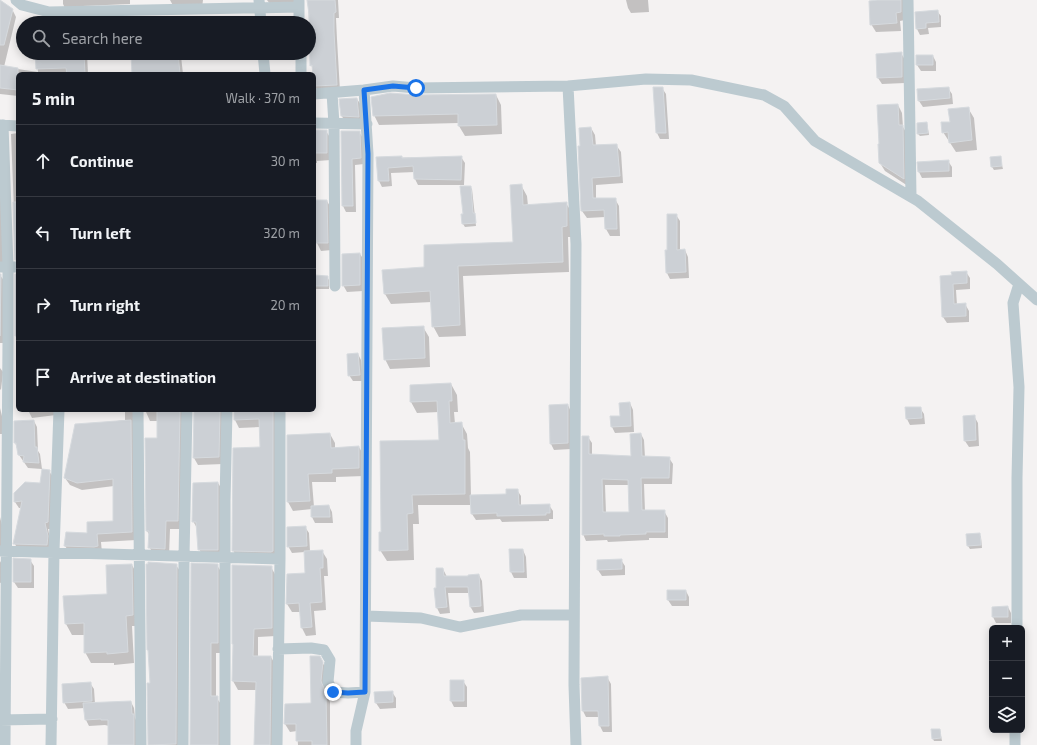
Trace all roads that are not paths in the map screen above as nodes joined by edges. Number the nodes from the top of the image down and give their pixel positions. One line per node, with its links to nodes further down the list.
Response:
1 (16, 0): 3 (street)
2 (908, 0): 20 (street)
3 (260, 4): 4 (street); 5 (street)
4 (299, 4): 6 (street)
5 (261, 16)
6 (300, 16)
7 (264, 60): 9 (street)
8 (301, 60): 10 (street)
9 (265, 72)
10 (301, 72)
11 (568, 86): 12 (street); 20 (street); 39 (street)
12 (364, 90): 13 (street); 17 (street)
13 (332, 93): 14 (street); 16 (street)
14 (316, 94)
15 (316, 123): 16 (street)
16 (334, 124): 17 (street); 23 (street)
17 (367, 124): 40 (street)
18 (2, 125): 19 (street); 21 (street)
19 (16, 126)
20 (911, 196): 22 (street)
21 (9, 267): 25 (street)
22 (1020, 284): 24 (street); 41 (street)
23 (335, 286)
24 (1037, 300)
25 (4, 340): 26 (street)
26 (4, 410): 32 (street)
27 (59, 412): 34 (street)
28 (138, 412): 35 (street)
29 (187, 412): 36 (street)
30 (227, 412): 37 (street)
31 (280, 412): 38 (street)
32 (4, 483): 33 (street)
33 (3, 551): 34 (street); 42 (street)
34 (54, 551): 35 (street); 45 (street)
35 (140, 555): 36 (street); 50 (street)
36 (184, 557): 37 (street); 51 (street)
37 (225, 558): 38 (street); 52 (street)
38 (280, 559): 43 (street)
39 (574, 615): 40 (street); 55 (street)
40 (366, 616): 44 (street)
41 (1017, 625)
42 (2, 627): 46 (street)
43 (278, 649): 44 (street); 53 (street)
44 (365, 692): 54 (street)
45 (52, 719): 46 (street); 49 (street)
46 (2, 720): 48 (street)
47 (1015, 733): 56 (street)
48 (5, 745)
49 (52, 745)
50 (141, 745)
51 (183, 745)
52 (225, 745)
53 (277, 745)
54 (356, 745)
55 (576, 745)
56 (1015, 745)

